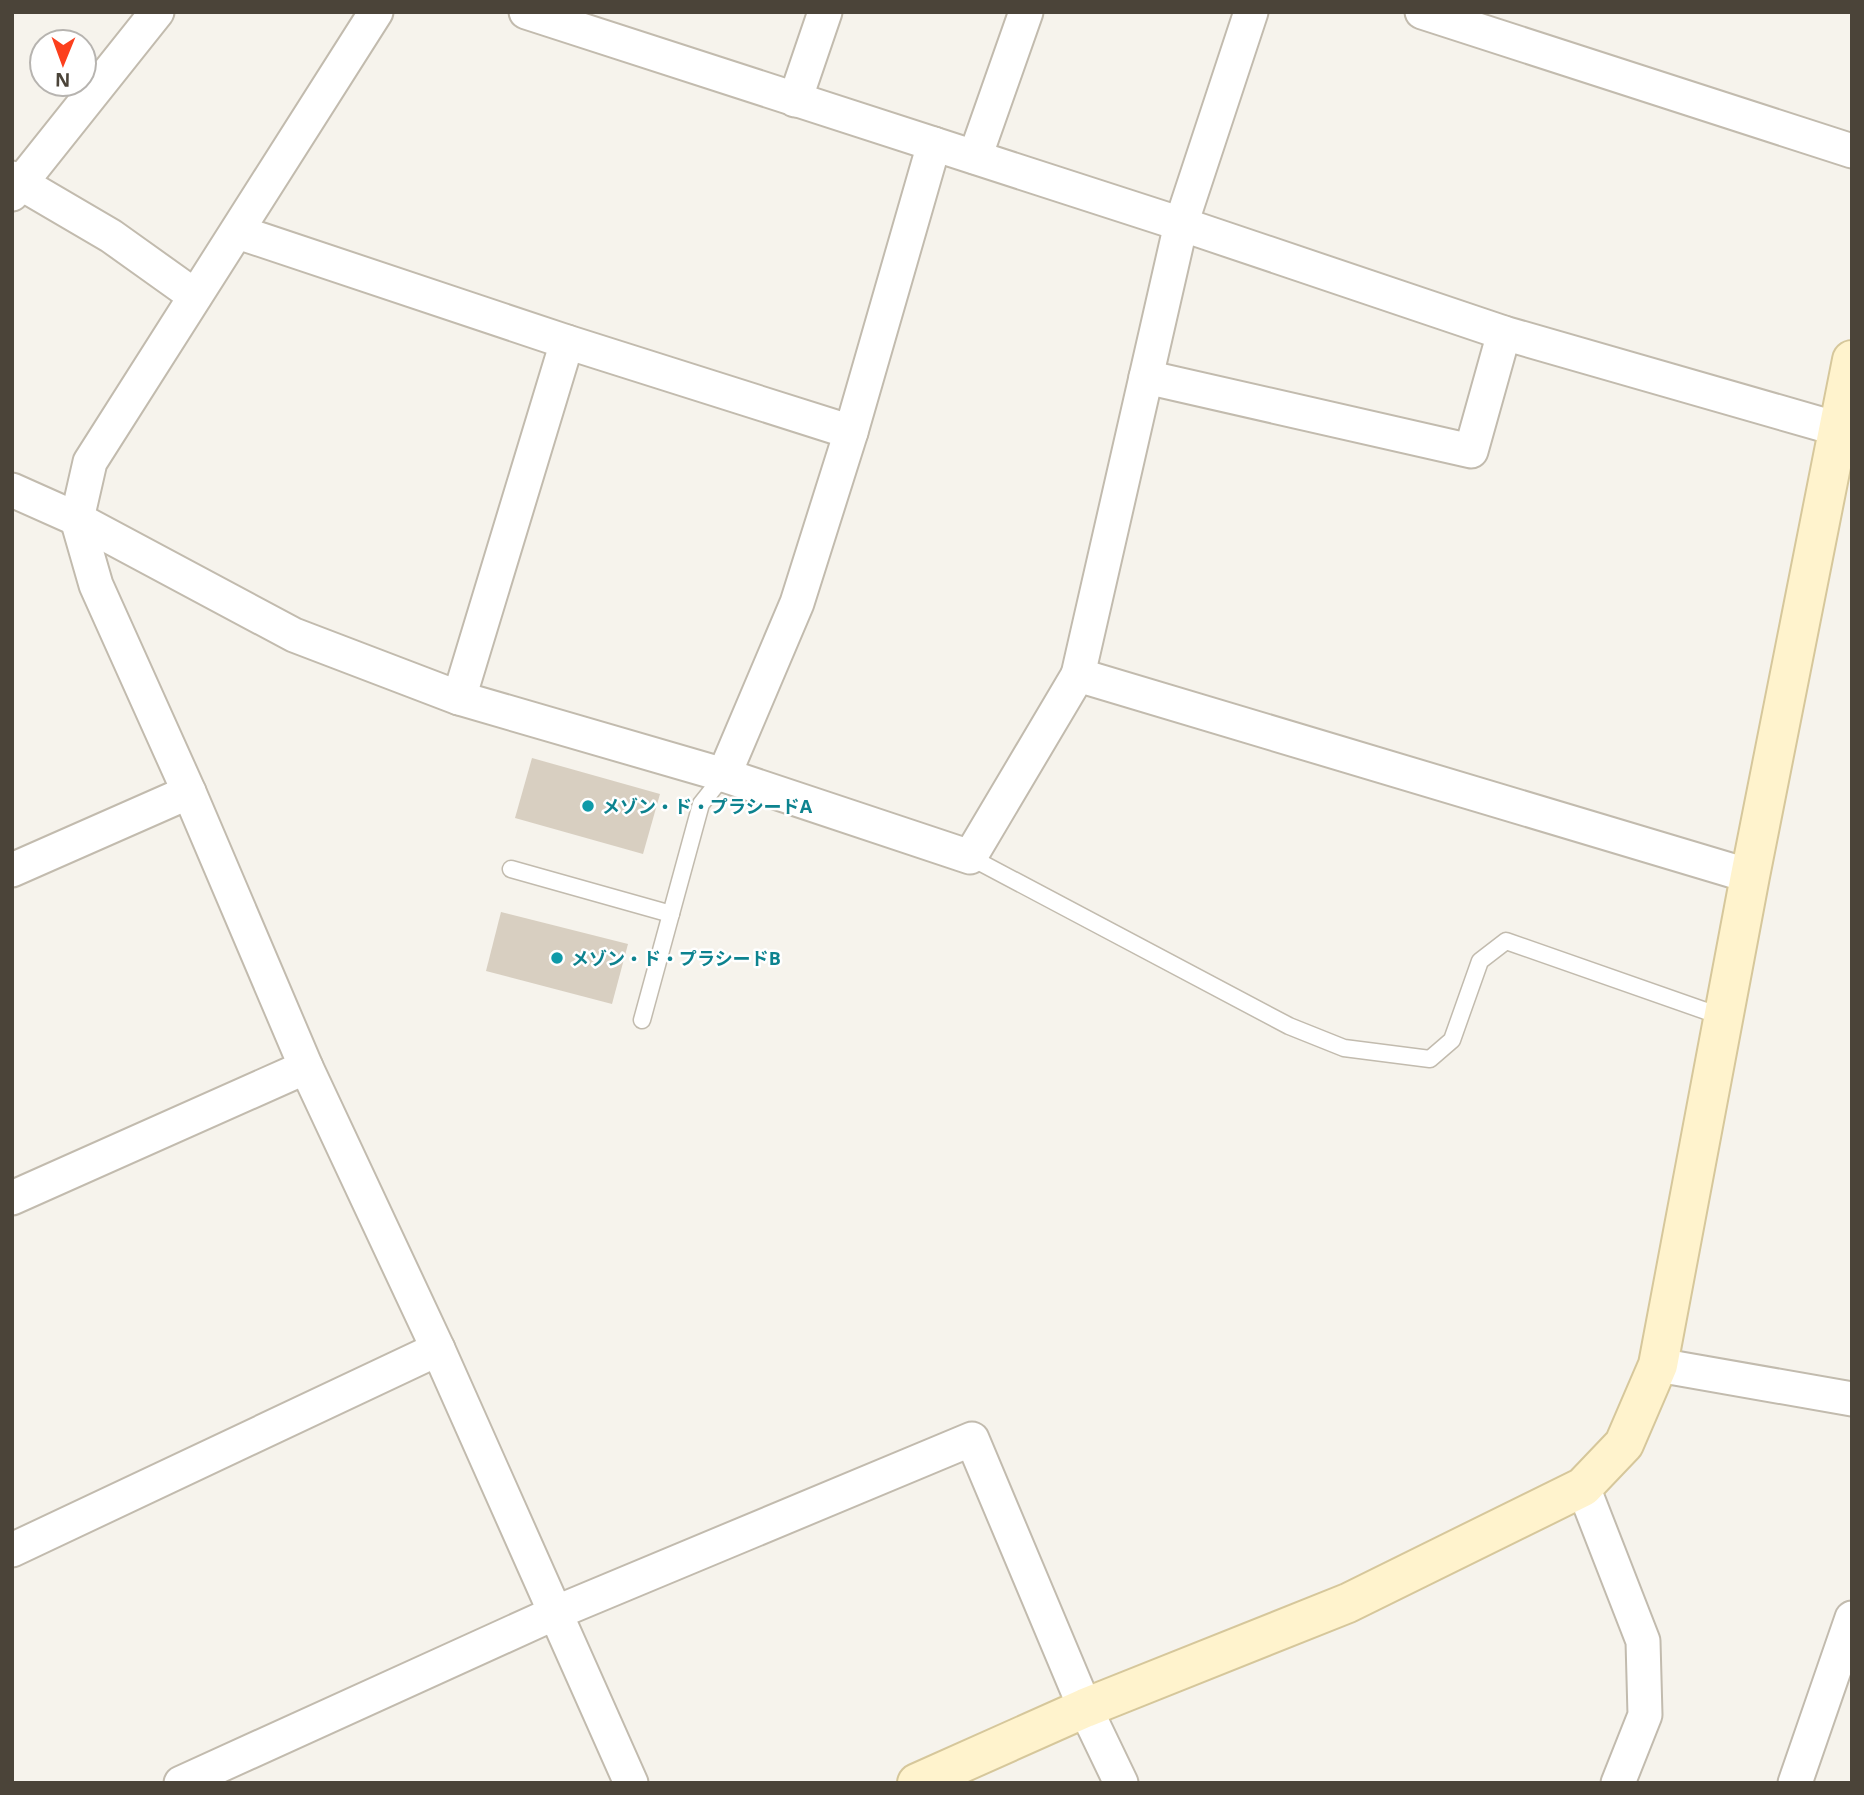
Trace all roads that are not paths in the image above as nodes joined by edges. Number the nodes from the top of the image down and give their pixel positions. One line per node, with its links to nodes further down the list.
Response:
1 (157, 12): 12 (street)
2 (376, 12): 14 (street)
3 (526, 12): 8 (street)
4 (825, 12): 8 (street)
5 (1026, 12): 11 (street)
6 (1251, 12): 13 (street)
7 (1422, 12): 10 (street)
8 (795, 100): 9 (street)
9 (934, 144): 11 (street); 20 (street)
10 (1852, 151)
11 (975, 157): 13 (street)
12 (16, 185): 15 (street)
13 (1181, 224): 16 (street); 19 (street)
14 (238, 232): 15 (street); 17 (street)
15 (195, 296): 23 (street)
16 (1504, 333): 19 (street); 21 (street)
17 (568, 342): 20 (street); 25 (street)
18 (1852, 360): 21 (street)
19 (1146, 377): 24 (street)
20 (851, 432): 26 (street)
21 (1845, 432): 31 (street)
22 (12, 490): 23 (street)
23 (76, 519): 25 (street); 27 (street)
24 (1078, 675): 28 (street); 31 (street)
25 (459, 698): 26 (street)
26 (724, 775): 28 (street); 32 (lane)
27 (189, 792): 30 (street); 35 (street)
28 (970, 857): 33 (lane)
29 (511, 869): 32 (lane)
30 (12, 870)
31 (1750, 876): 33 (street)
32 (671, 914): 34 (lane)
33 (1723, 1017): 38 (street)
34 (642, 1020)
35 (306, 1067): 36 (street); 37 (street)
36 (12, 1198)
37 (438, 1349): 41 (street); 42 (street)
38 (1657, 1365): 39 (street); 40 (street)
39 (1852, 1399)
40 (1583, 1487): 44 (street); 49 (street)
41 (12, 1550)
42 (555, 1613): 44 (street); 45 (street); 46 (street)
43 (1852, 1618): 50 (street)
44 (1085, 1708): 47 (street); 48 (street)
45 (181, 1783)
46 (631, 1783)
47 (917, 1783)
48 (1121, 1783)
49 (1618, 1783)
50 (1796, 1783)

